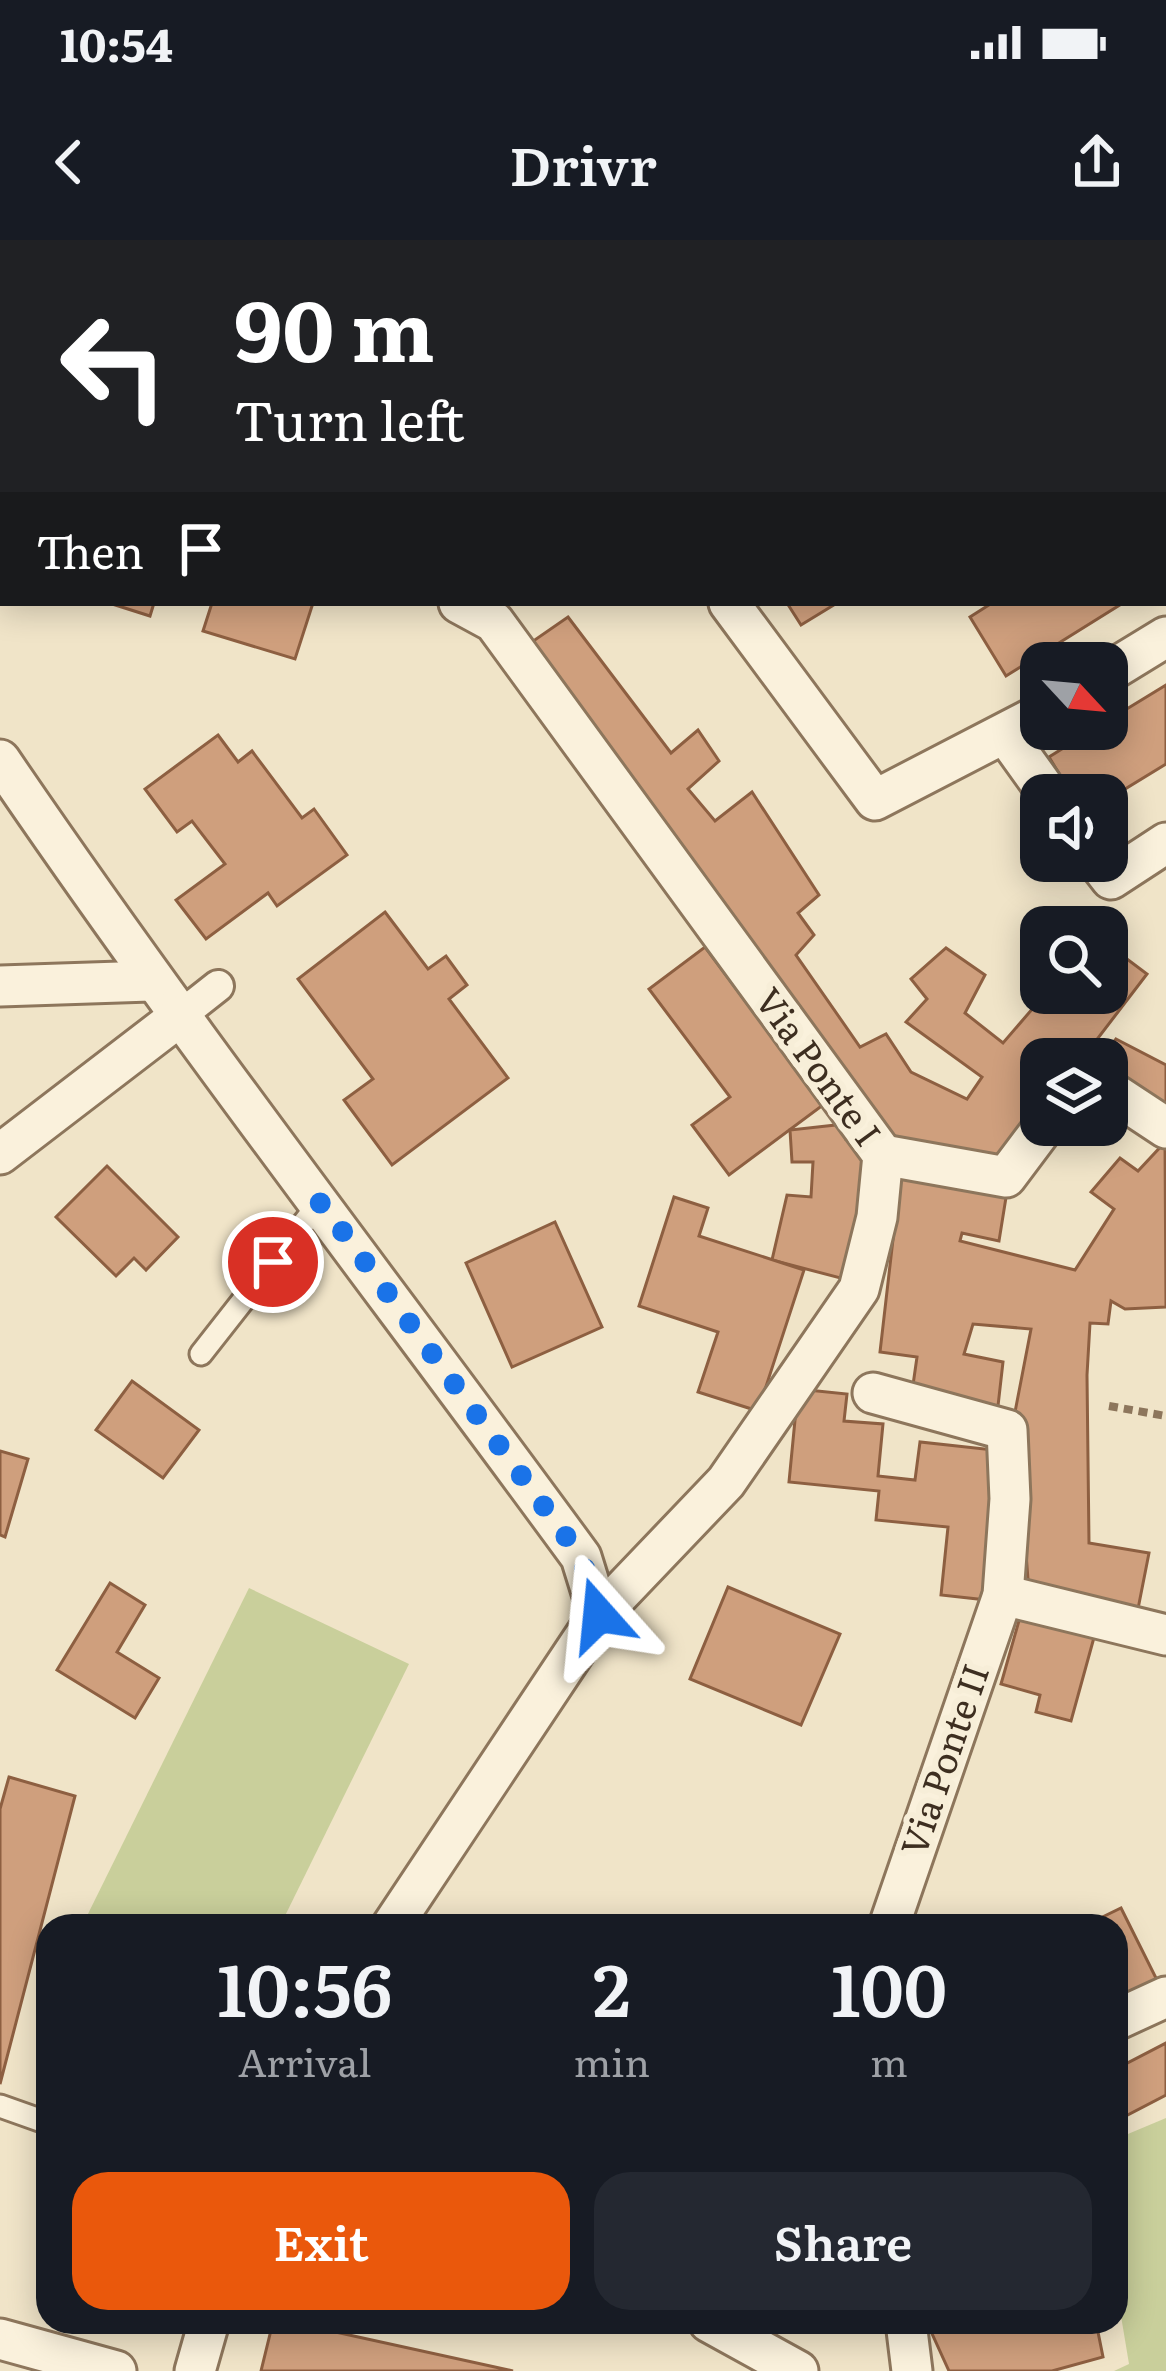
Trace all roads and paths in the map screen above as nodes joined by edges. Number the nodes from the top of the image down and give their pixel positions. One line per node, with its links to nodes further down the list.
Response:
1 (731, 606): 6 (street)
2 (489, 614): 19 (street, Via Ponte I)
3 (1166, 637): 4 (street)
4 (1128, 660)
5 (1020, 727): 6 (street)
6 (1006, 735): 8 (street)
7 (0, 760): 11 (street)
8 (1034, 774)
9 (1166, 843): 10 (street)
10 (1128, 868)
11 (150, 980): 12 (street); 14 (street)
12 (0, 986)
13 (218, 986): 14 (street)
14 (180, 1016): 18 (street); 20 (street)
15 (1128, 1103): 16 (street)
16 (1166, 1128)
17 (1030, 1146): 19 (street)
18 (0, 1154)
19 (883, 1156): 26 (street, Via Ponte I)
20 (321, 1202): 21 (lane); 26 (street)
21 (201, 1354)
22 (874, 1393): 25 (street, Via Ponte II)
23 (1109, 1406): 24 (path)
24 (1166, 1416)
25 (1003, 1595): 27 (street); 29 (street, Via Ponte II)
26 (599, 1615): 28 (street, Via Ponte I)
27 (1166, 1635)
28 (400, 1914)
29 (893, 1914)
30 (1166, 1997): 31 (street)
31 (1128, 2014)
32 (0, 2106): 33 (lane)
33 (36, 2119)
34 (206, 2334): 39 (street)
35 (731, 2334): 40 (street)
36 (907, 2334): 41 (street)
37 (0, 2339): 38 (street)
38 (116, 2371)
39 (195, 2371)
40 (798, 2371)
41 (912, 2371)

